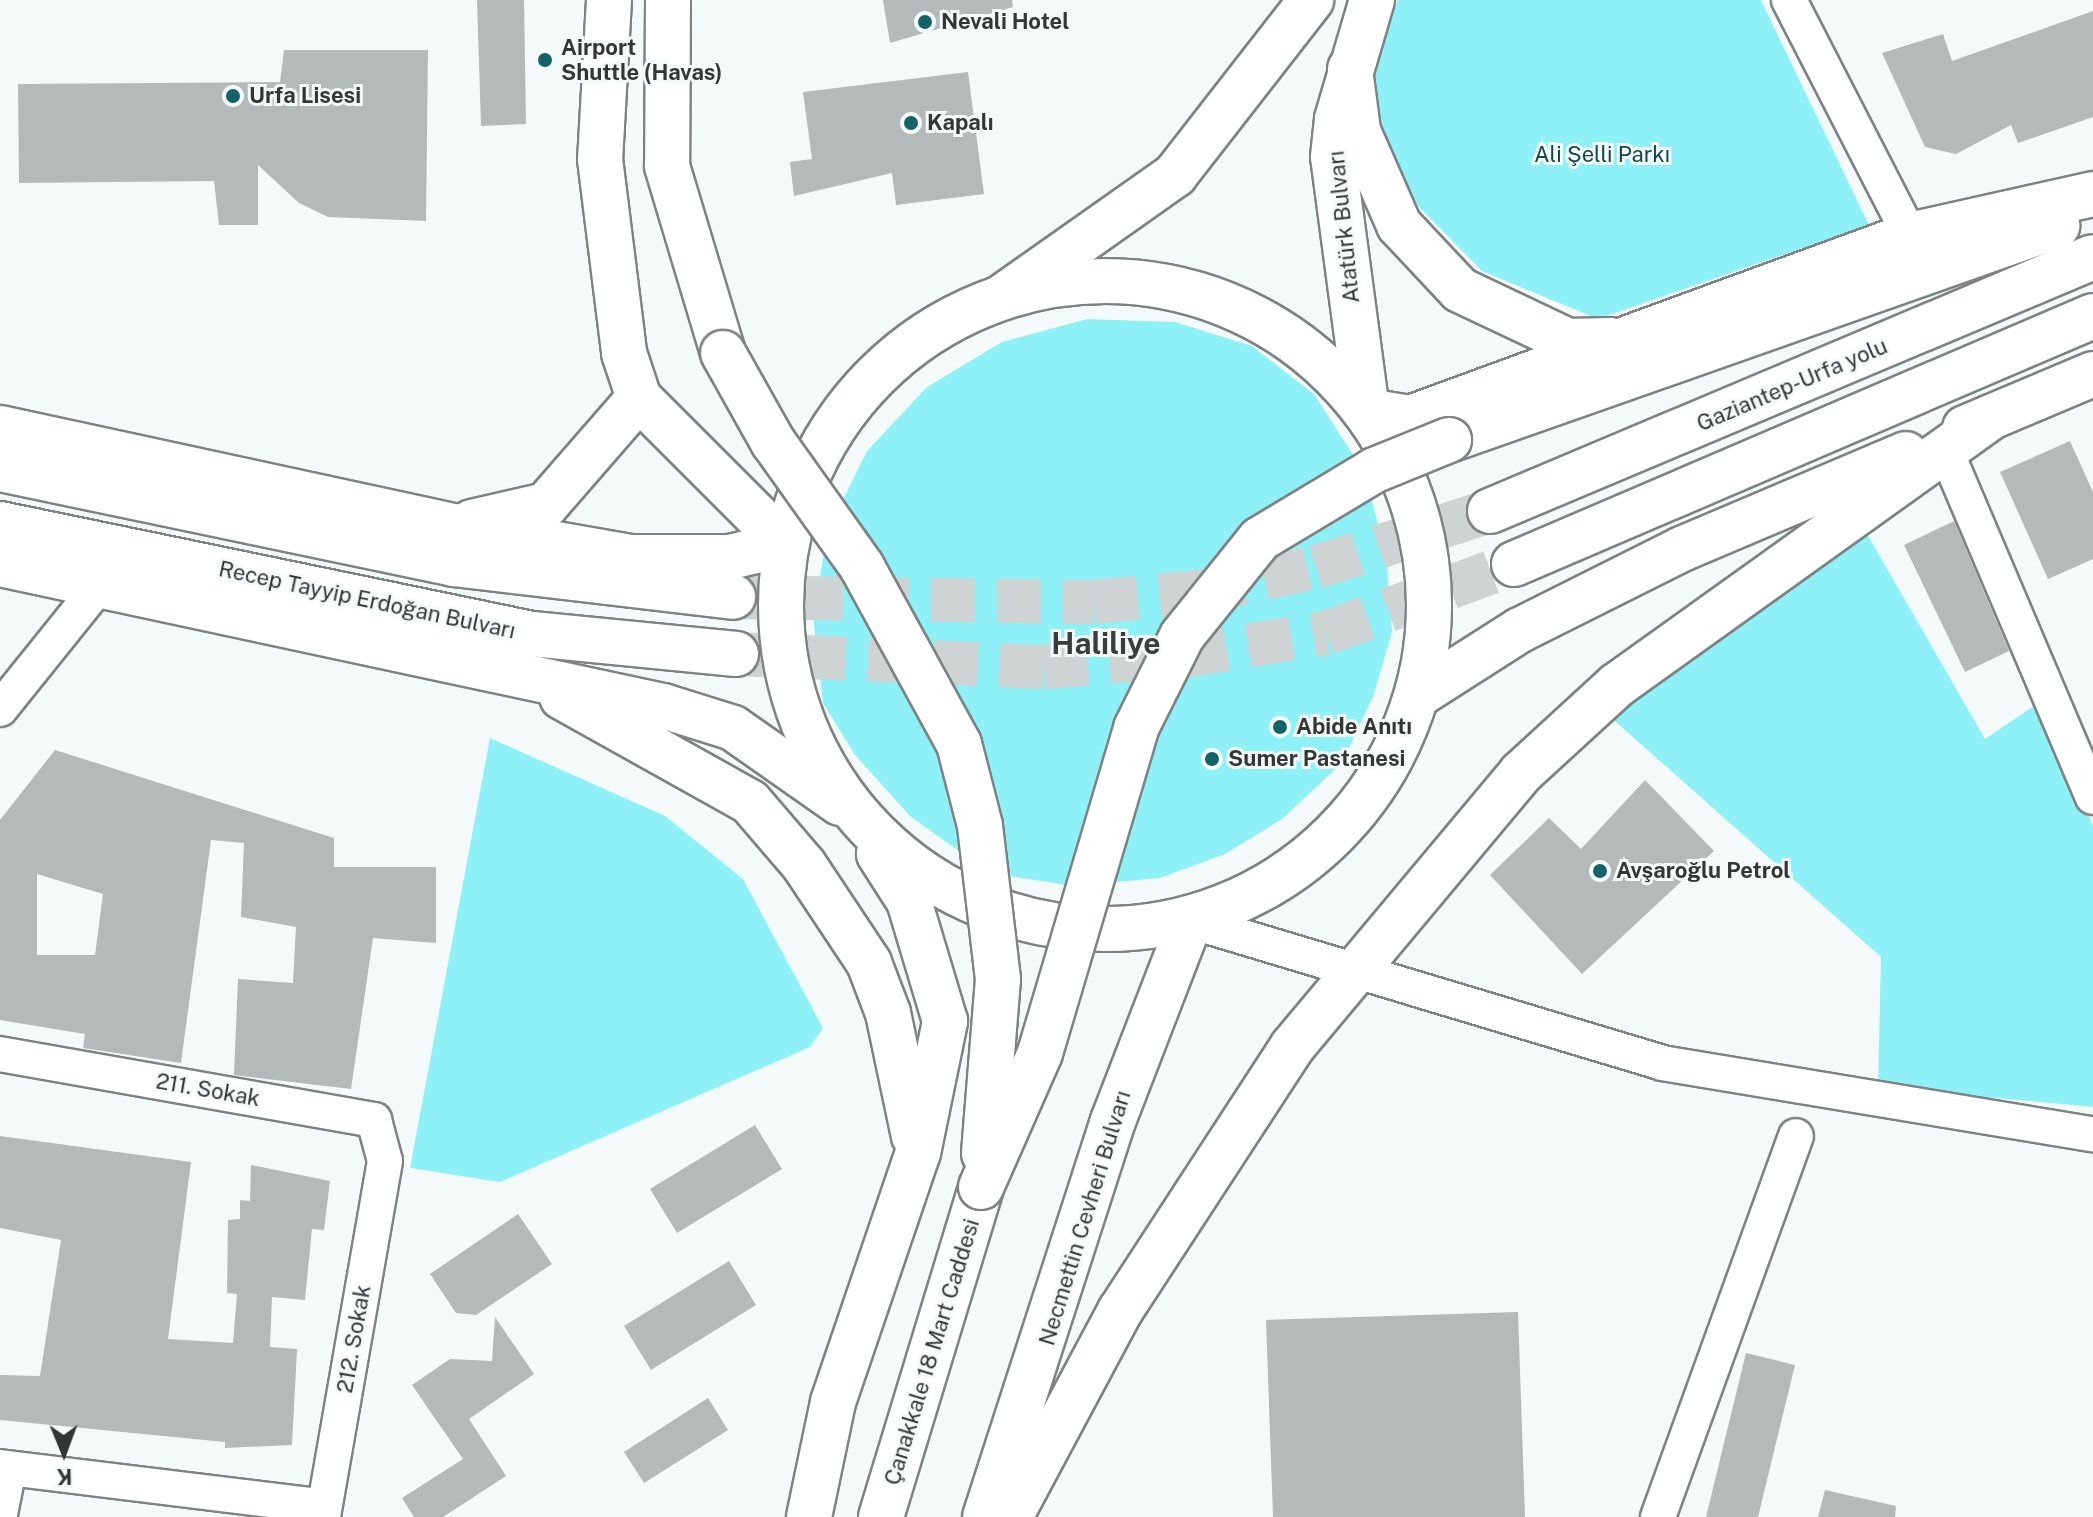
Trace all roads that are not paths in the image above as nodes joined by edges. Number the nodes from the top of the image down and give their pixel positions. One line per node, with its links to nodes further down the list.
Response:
1 (609, 0): 15 (main road)
2 (668, 0): 42 (main road, bridge)
3 (1311, 0): 11 (main road)
4 (1372, 0): 6 (main road, Atatürk Bulvarı)
5 (1792, 1): 9 (street)
6 (1350, 69): 13 (main road); 16 (main road, Atatürk Bulvarı)
7 (2093, 194): 9 (main road)
8 (2093, 213): 42 (main road, bridge)
9 (1910, 235): 13 (main road)
10 (2093, 257): 21 (main road, Gaziantep-Urfa yolu)
11 (1002, 297): 16 (main road); 24 (main road)
12 (2093, 316): 26 (main road)
13 (1625, 339): 16 (main road)
14 (2093, 374): 17 (main road)
15 (639, 398): 23 (main road); 24 (main road)
16 (1367, 411): 31 (main road)
17 (1991, 417): 19 (main road); 31 (main road)
18 (0, 428): 23 (main road)
19 (1945, 449): 33 (street); 36 (main road)
20 (0, 469): 28 (main road)
21 (1490, 511)
22 (0, 524): 29 (main road, Recep Tayyip Erdoğan Bulvarı)
23 (453, 526): 24 (main road)
24 (785, 544): 34 (main road)
25 (0, 564): 27 (main road)
26 (1514, 564)
27 (99, 586): 30 (main road); 32 (street)
28 (733, 597)
29 (736, 654)
30 (529, 678): 34 (main road); 40 (main road)
31 (1421, 693): 35 (main road)
32 (0, 709)
33 (2093, 797)
34 (850, 810): 35 (main road); 40 (main road)
35 (1190, 921): 36 (street); 48 (main road, Necmettin Cevheri Bulvarı)
36 (1351, 969): 38 (street); 49 (main road)
37 (0, 1054): 41 (street, 211. Sokak)
38 (2093, 1134)
39 (1796, 1136): 50 (street)
40 (918, 1153): 46 (main road)
41 (385, 1161): 44 (street, 212. Sokak)
42 (981, 1187): 47 (main road, Çanakkale 18 Mart Caddesi)
43 (5, 1468): 44 (street); 45 (street)
44 (324, 1512)
45 (0, 1514)
46 (809, 1517)
47 (881, 1517)
48 (985, 1517)
49 (1010, 1517)
50 (1658, 1517)

